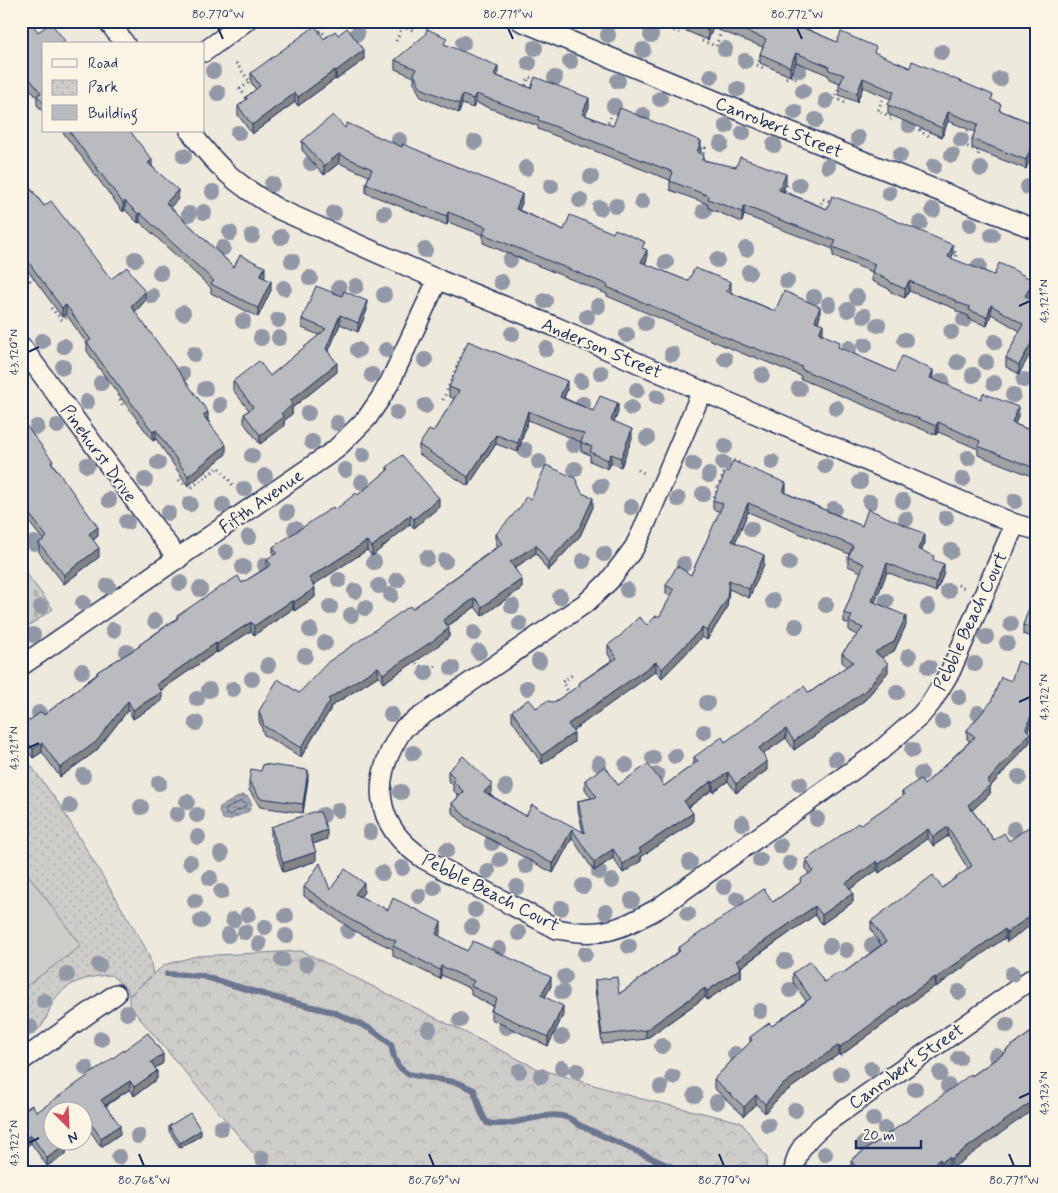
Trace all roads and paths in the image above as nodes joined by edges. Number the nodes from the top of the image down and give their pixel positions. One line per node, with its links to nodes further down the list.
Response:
1 (108, 21): 11 (street)
2 (246, 21): 14 (street)
3 (521, 21): 39 (street, Canrobert Street)
4 (668, 21): 6 (path)
5 (413, 30): 9 (path)
6 (679, 32)
7 (720, 32): 10 (path)
8 (311, 36): 12 (path)
9 (396, 41)
10 (702, 41)
11 (124, 42)
12 (330, 42)
13 (764, 47): 17 (path)
14 (205, 51)
15 (236, 63): 23 (path)
16 (803, 67): 18 (path)
17 (764, 69)
18 (786, 78)
19 (843, 78): 24 (path)
20 (541, 82): 21 (path)
21 (523, 92)
22 (884, 95): 26 (path)
23 (249, 101)
24 (846, 103)
25 (628, 118): 28 (path)
26 (891, 120)
27 (924, 121): 31 (path)
28 (606, 128)
29 (191, 132): 43 (street, Anderson Street)
30 (978, 133): 33 (path)
31 (931, 137)
32 (692, 143): 34 (path)
33 (978, 156)
34 (700, 160)
35 (781, 180): 36 (path)
36 (782, 198)
37 (836, 203): 38 (path)
38 (816, 216)
39 (1037, 230)
40 (945, 248): 42 (path)
41 (36, 261): 44 (path)
42 (952, 266)
43 (438, 279): 52 (street, Anderson Street); 61 (street, Fifth Avenue)
44 (31, 282)
45 (1037, 290): 46 (path)
46 (1035, 306)
47 (51, 308): 48 (path)
48 (70, 313)
49 (21, 346): 61 (street, Pinehurst Drive)
50 (472, 347): 53 (path)
51 (126, 385): 54 (path)
52 (702, 391): 59 (street, Anderson Street); 59 (street, Pebble Beach Court)
53 (443, 400)
54 (122, 406)
55 (742, 464): 58 (path)
56 (179, 480): 57 (path)
57 (234, 488)
58 (714, 497)
59 (1015, 524): 60 (street, Anderson Street)
60 (1037, 530)
61 (178, 559): 63 (street, Fifth Avenue)
62 (410, 658): 64 (path)
63 (21, 666)
64 (437, 666)
65 (572, 675): 66 (path)
66 (572, 696)
67 (1037, 976): 70 (street, Canrobert Street)
68 (116, 994): 69 (street)
69 (21, 1061)
70 (794, 1172)

